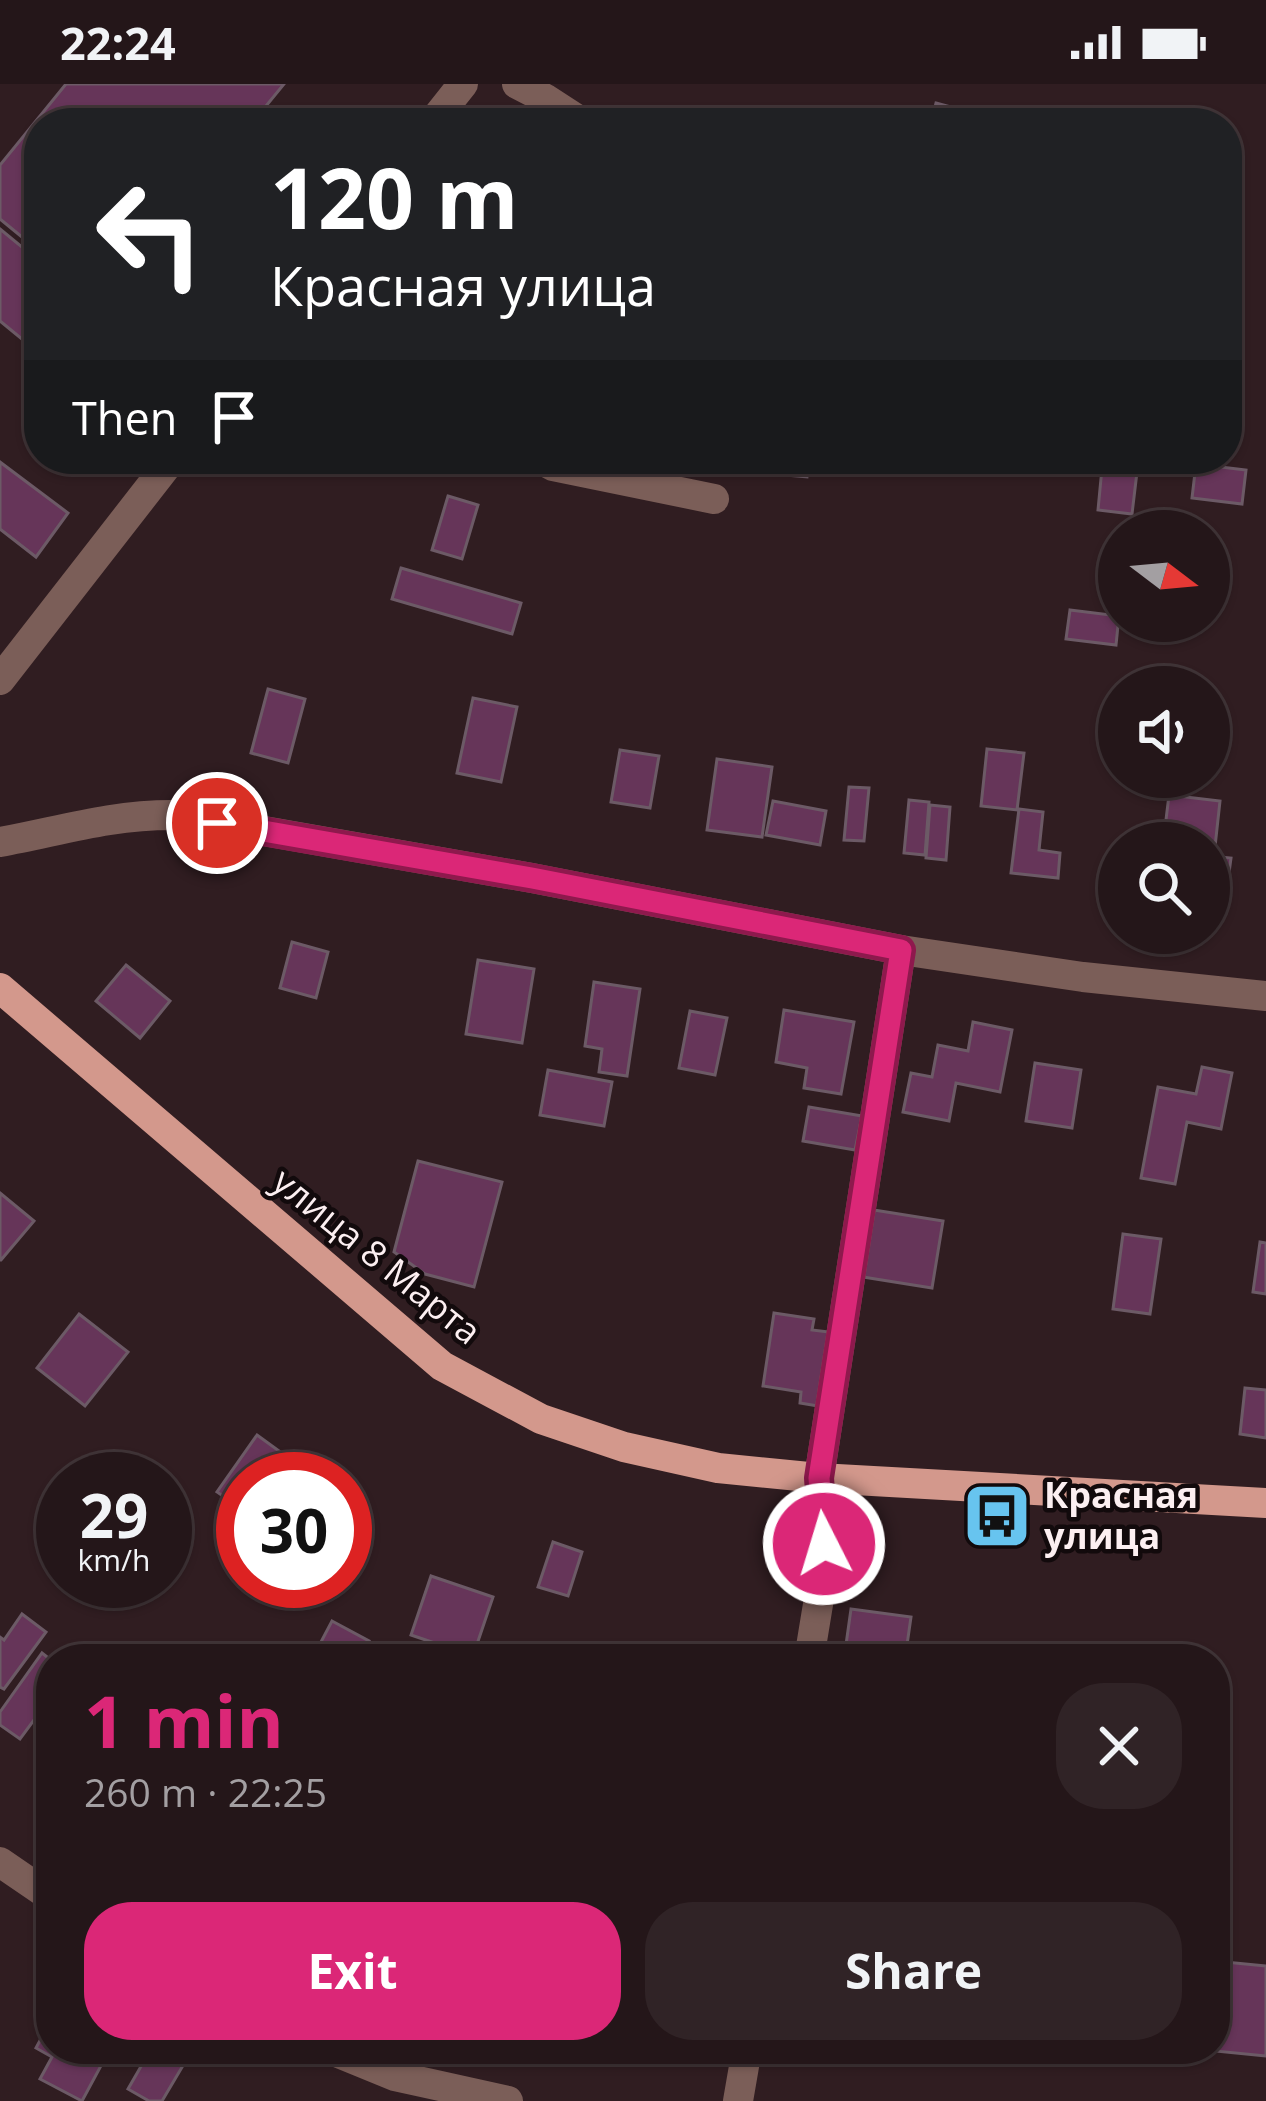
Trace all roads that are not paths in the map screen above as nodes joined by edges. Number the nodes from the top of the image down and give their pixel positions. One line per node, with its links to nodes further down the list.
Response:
1 (463, 84): 3 (street)
2 (517, 84): 4 (street)
3 (445, 108)
4 (557, 108)
5 (160, 474): 8 (street)
6 (592, 474): 7 (street)
7 (714, 499)
8 (0, 680)
9 (0, 842): 10 (street)
10 (901, 950): 12 (street); 13 (street)
11 (0, 988): 13 (main road, улица 8 Марта)
12 (1266, 996)
13 (819, 1478): 14 (main road, улица 8 Марта); 15 (street)
14 (1266, 1503)
15 (811, 1644)
16 (0, 1862): 17 (street)
17 (36, 1887)
18 (353, 2064): 20 (street)
19 (744, 2064): 22 (street)
20 (391, 2088): 21 (street)
21 (508, 2101)
22 (738, 2101)

